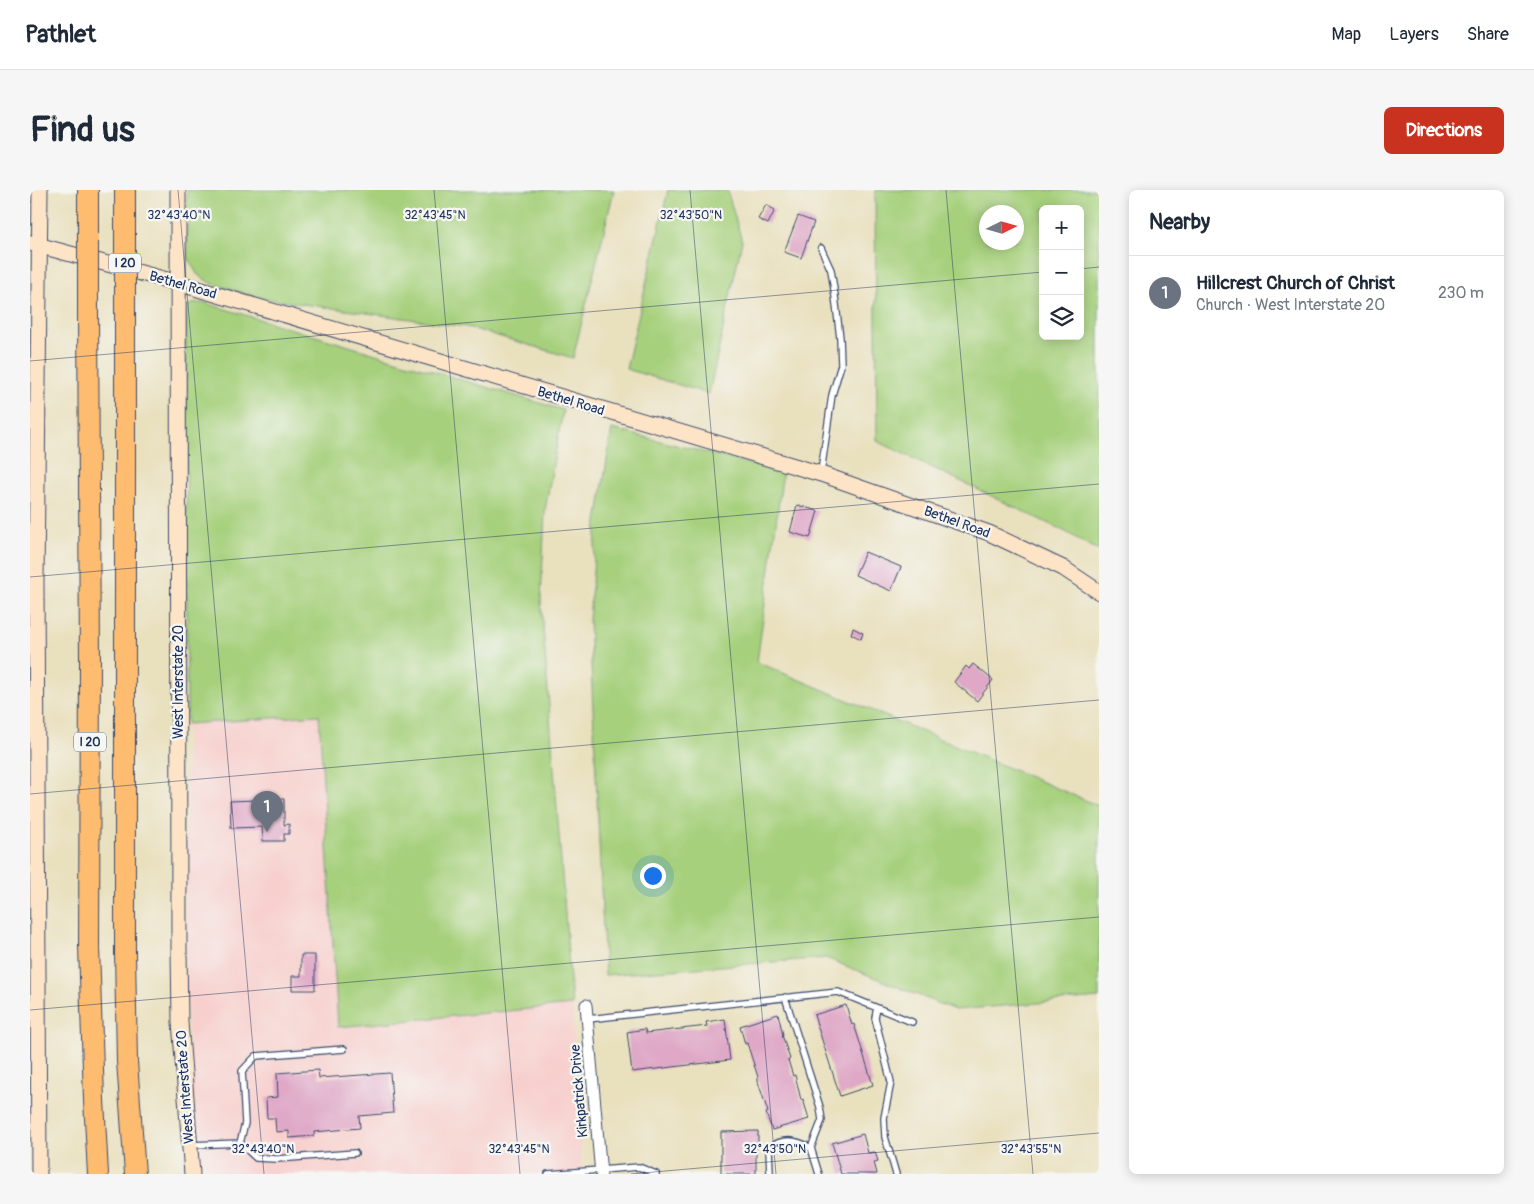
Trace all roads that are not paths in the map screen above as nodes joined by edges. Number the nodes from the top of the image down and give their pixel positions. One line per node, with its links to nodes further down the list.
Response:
1 (40, 190): 5 (main road)
2 (125, 190): 24 (highway, I 20, bridge)
3 (178, 190): 7 (main road, West Interstate 20)
4 (88, 198): 23 (highway, I 20, bridge)
5 (35, 245): 7 (main road, Bethel Road); 9 (main road)
6 (821, 248): 8 (lane)
7 (178, 284): 8 (main road, Bethel Road); 18 (main road, West Interstate 20)
8 (821, 474): 10 (main road, Bethel Road)
9 (33, 582): 22 (main road)
10 (1099, 592)
11 (785, 998): 13 (lane); 14 (lane); 19 (lane)
12 (586, 1005): 14 (street, Kirkpatrick Drive)
13 (877, 1008): 15 (lane); 30 (lane)
14 (588, 1019): 21 (street, Kirkpatrick Drive)
15 (912, 1022)
16 (344, 1049): 17 (lane)
17 (240, 1143): 18 (lane); 20 (lane)
18 (190, 1145): 25 (main road, West Interstate 20)
19 (811, 1148): 28 (lane); 29 (lane)
20 (355, 1153)
21 (600, 1172): 26 (lane); 27 (lane)
22 (39, 1174)
23 (98, 1174)
24 (135, 1174)
25 (192, 1174)
26 (548, 1174)
27 (656, 1174)
28 (770, 1174)
29 (819, 1174)
30 (896, 1174)

